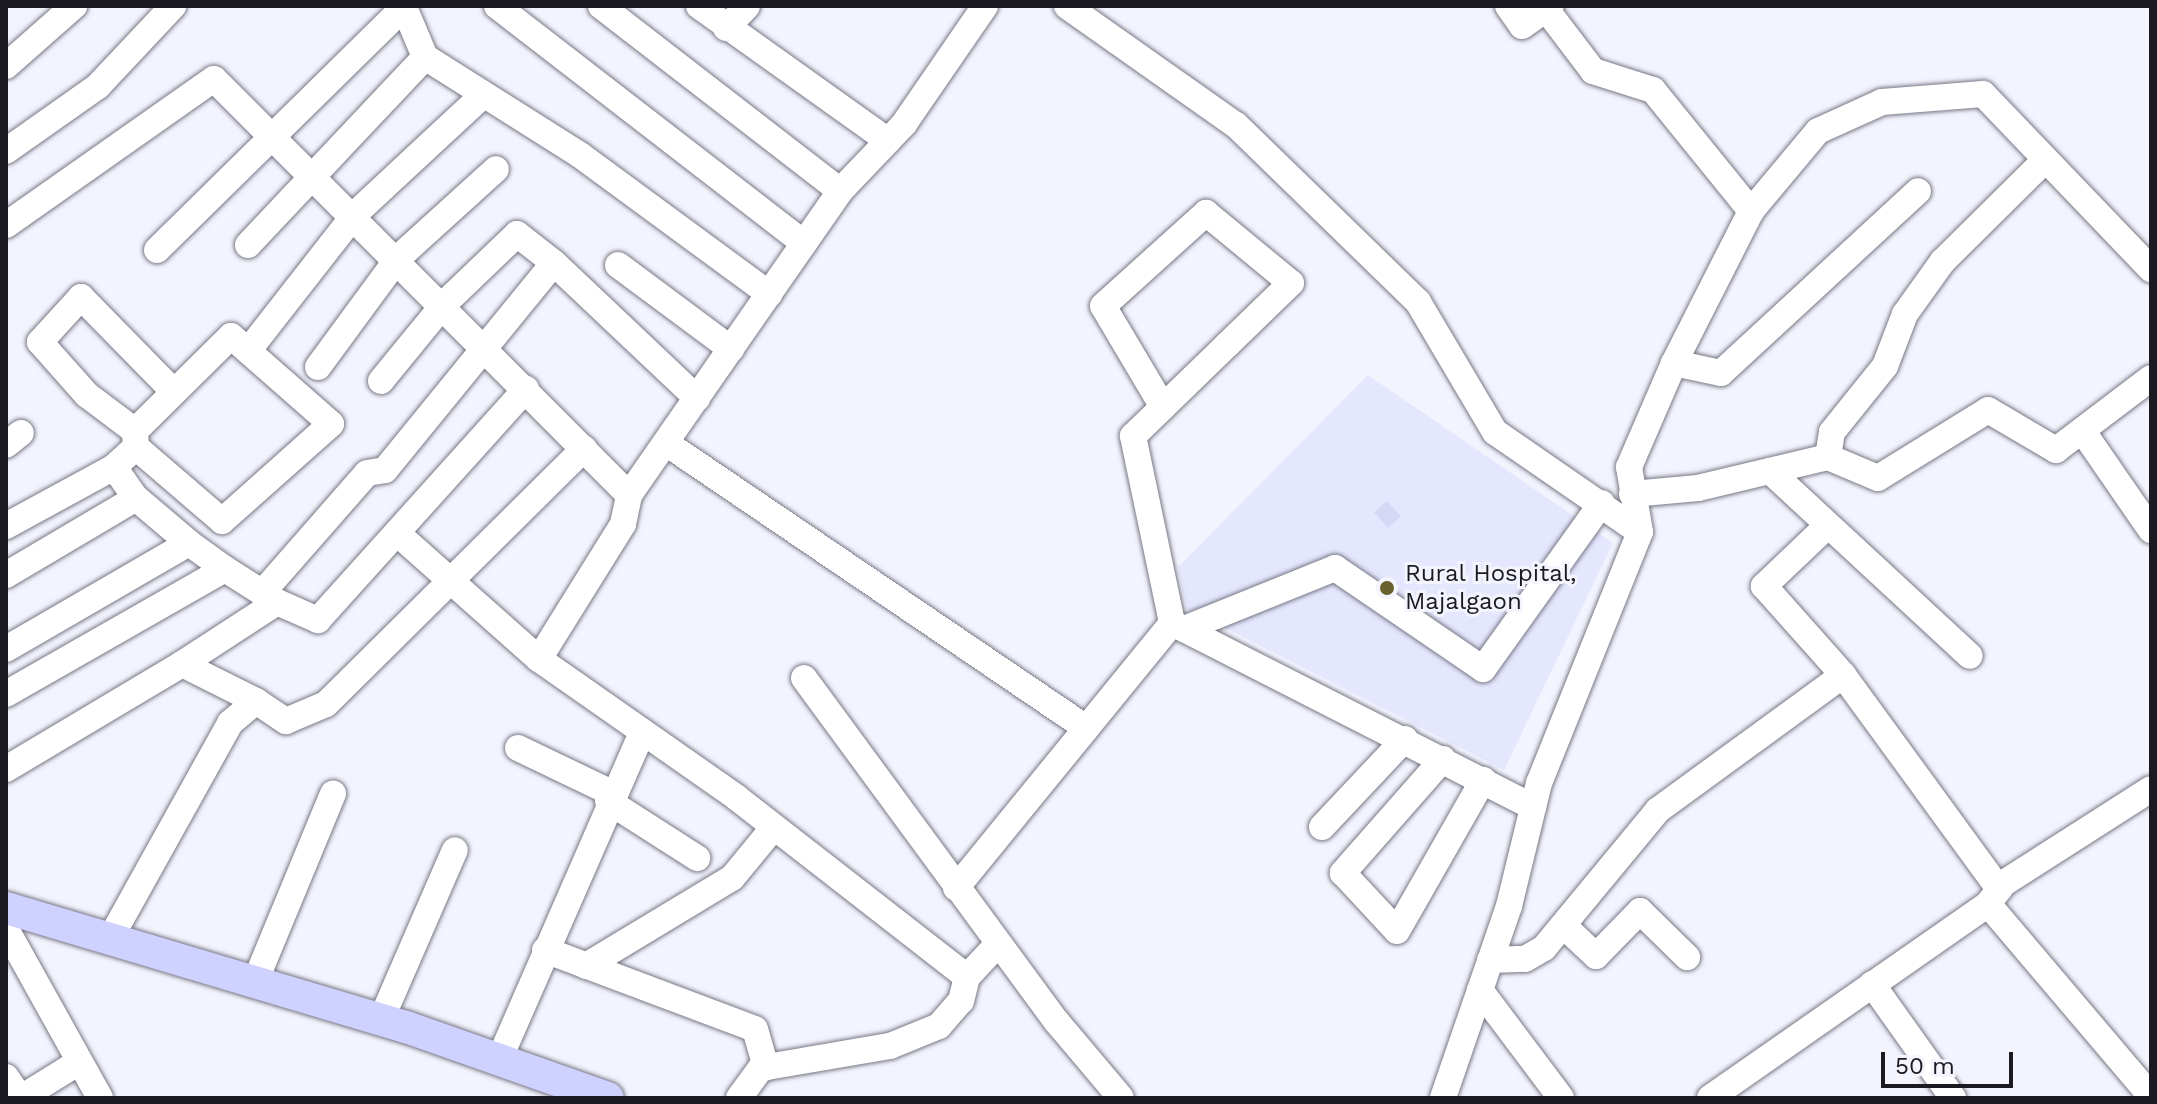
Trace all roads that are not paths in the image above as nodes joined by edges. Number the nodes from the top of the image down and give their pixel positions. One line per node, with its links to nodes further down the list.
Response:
1 (74, 6): 13 (street)
2 (173, 6): 17 (street)
3 (497, 6): 26 (street)
4 (601, 6): 21 (street)
5 (699, 6): 11 (street)
6 (747, 6): 11 (street)
7 (985, 6): 16 (street)
8 (1067, 6): 56 (street)
9 (1508, 6): 10 (street)
10 (1548, 8): 23 (street)
11 (726, 28): 16 (street)
12 (425, 57): 14 (street); 15 (street); 20 (street)
13 (6, 66)
14 (483, 95): 24 (street); 33 (street)
15 (271, 132): 20 (street); 25 (street); 28 (street)
16 (888, 141): 21 (street)
17 (6, 151)
18 (2044, 161): 23 (street); 32 (street); 50 (street)
19 (496, 169): 29 (street)
20 (316, 173): 24 (street); 27 (street)
21 (840, 191): 26 (street)
22 (1918, 191): 38 (street)
23 (1751, 211): 38 (street)
24 (355, 214): 29 (street); 37 (street)
25 (6, 225)
26 (804, 243): 33 (street)
27 (248, 245)
28 (157, 250)
29 (398, 258): 34 (street); 39 (street)
30 (554, 263): 34 (street); 35 (street); 44 (street)
31 (618, 265): 36 (street)
32 (2151, 269)
33 (769, 294): 36 (street)
34 (444, 304): 35 (street); 41 (street)
35 (482, 344): 42 (street); 66 (street)
36 (731, 349): 44 (street)
37 (248, 351): 43 (street); 47 (street)
38 (1674, 363): 53 (street)
39 (318, 367)
40 (2151, 378): 46 (street)
41 (381, 381)
42 (526, 389): 49 (street); 61 (street)
43 (174, 392): 47 (street); 47 (street)
44 (697, 398): 48 (street)
45 (1163, 407): 45 (street); 67 (street)
46 (2084, 433): 50 (street); 59 (street)
47 (135, 439): 51 (street)
48 (666, 443): 54 (street); 76 (street)
49 (584, 449): 54 (street); 65 (street)
50 (1828, 457): 52 (street)
51 (114, 467): 55 (street); 57 (street)
52 (1770, 471): 53 (street); 58 (street)
53 (1632, 494): 60 (street)
54 (629, 495): 70 (street)
55 (136, 498): 62 (street); 64 (street)
56 (1602, 503): 60 (street); 67 (street)
57 (6, 526)
58 (1826, 527): 69 (street); 72 (street)
59 (2151, 530)
60 (1640, 532): 86 (street)
61 (398, 534): 65 (street); 66 (street)
62 (189, 543): 63 (street); 68 (street)
63 (225, 569): 66 (street); 74 (street)
64 (6, 575)
65 (449, 579): 70 (street); 75 (street)
66 (270, 598): 71 (street)
67 (1178, 626): 76 (street); 78 (street)
68 (6, 649)
69 (1970, 656)
70 (539, 659): 77 (street)
71 (182, 664): 75 (street); 81 (street)
72 (1843, 675): 92 (street); 94 (street)
73 (804, 678): 91 (street)
74 (6, 694)
75 (256, 701): 96 (street)
76 (1086, 728): 91 (street)
77 (642, 732): 85 (street); 87 (street)
78 (1405, 739): 80 (street); 88 (street)
79 (518, 748): 85 (street)
80 (1443, 759): 82 (street); 82 (street)
81 (6, 769)
82 (1483, 780): 86 (street)
83 (2151, 789): 92 (street)
84 (333, 794): 103 (street)
85 (610, 797): 90 (street); 98 (street)
86 (1533, 807): 100 (street)
87 (774, 827): 101 (street); 102 (street)
88 (1322, 827)
89 (455, 850): 106 (street)
90 (697, 858)
91 (956, 888): 97 (street)
92 (1994, 897): 104 (street); 111 (street)
93 (6, 908): 96 (main road)
94 (1564, 926): 99 (street); 100 (street)
95 (6, 929): 108 (street)
96 (110, 939): 103 (main road)
97 (998, 944): 102 (street); 116 (street)
98 (545, 950): 101 (street); 107 (street)
99 (1687, 957)
100 (1490, 960): 105 (street)
101 (586, 966): 109 (street)
102 (967, 977): 109 (street)
103 (255, 982): 106 (main road)
104 (1872, 984): 119 (street); 120 (street)
105 (1480, 990): 117 (street); 118 (street)
106 (381, 1020): 107 (main road)
107 (499, 1060): 114 (main road)
108 (79, 1062): 112 (street); 113 (street)
109 (766, 1067): 115 (street)
110 (6, 1077): 112 (street)
111 (2138, 1092)
112 (20, 1098)
113 (100, 1098)
114 (608, 1098)
115 (739, 1098)
116 (1121, 1098)
117 (1443, 1098)
118 (1561, 1098)
119 (1710, 1098)
120 (1953, 1098)

